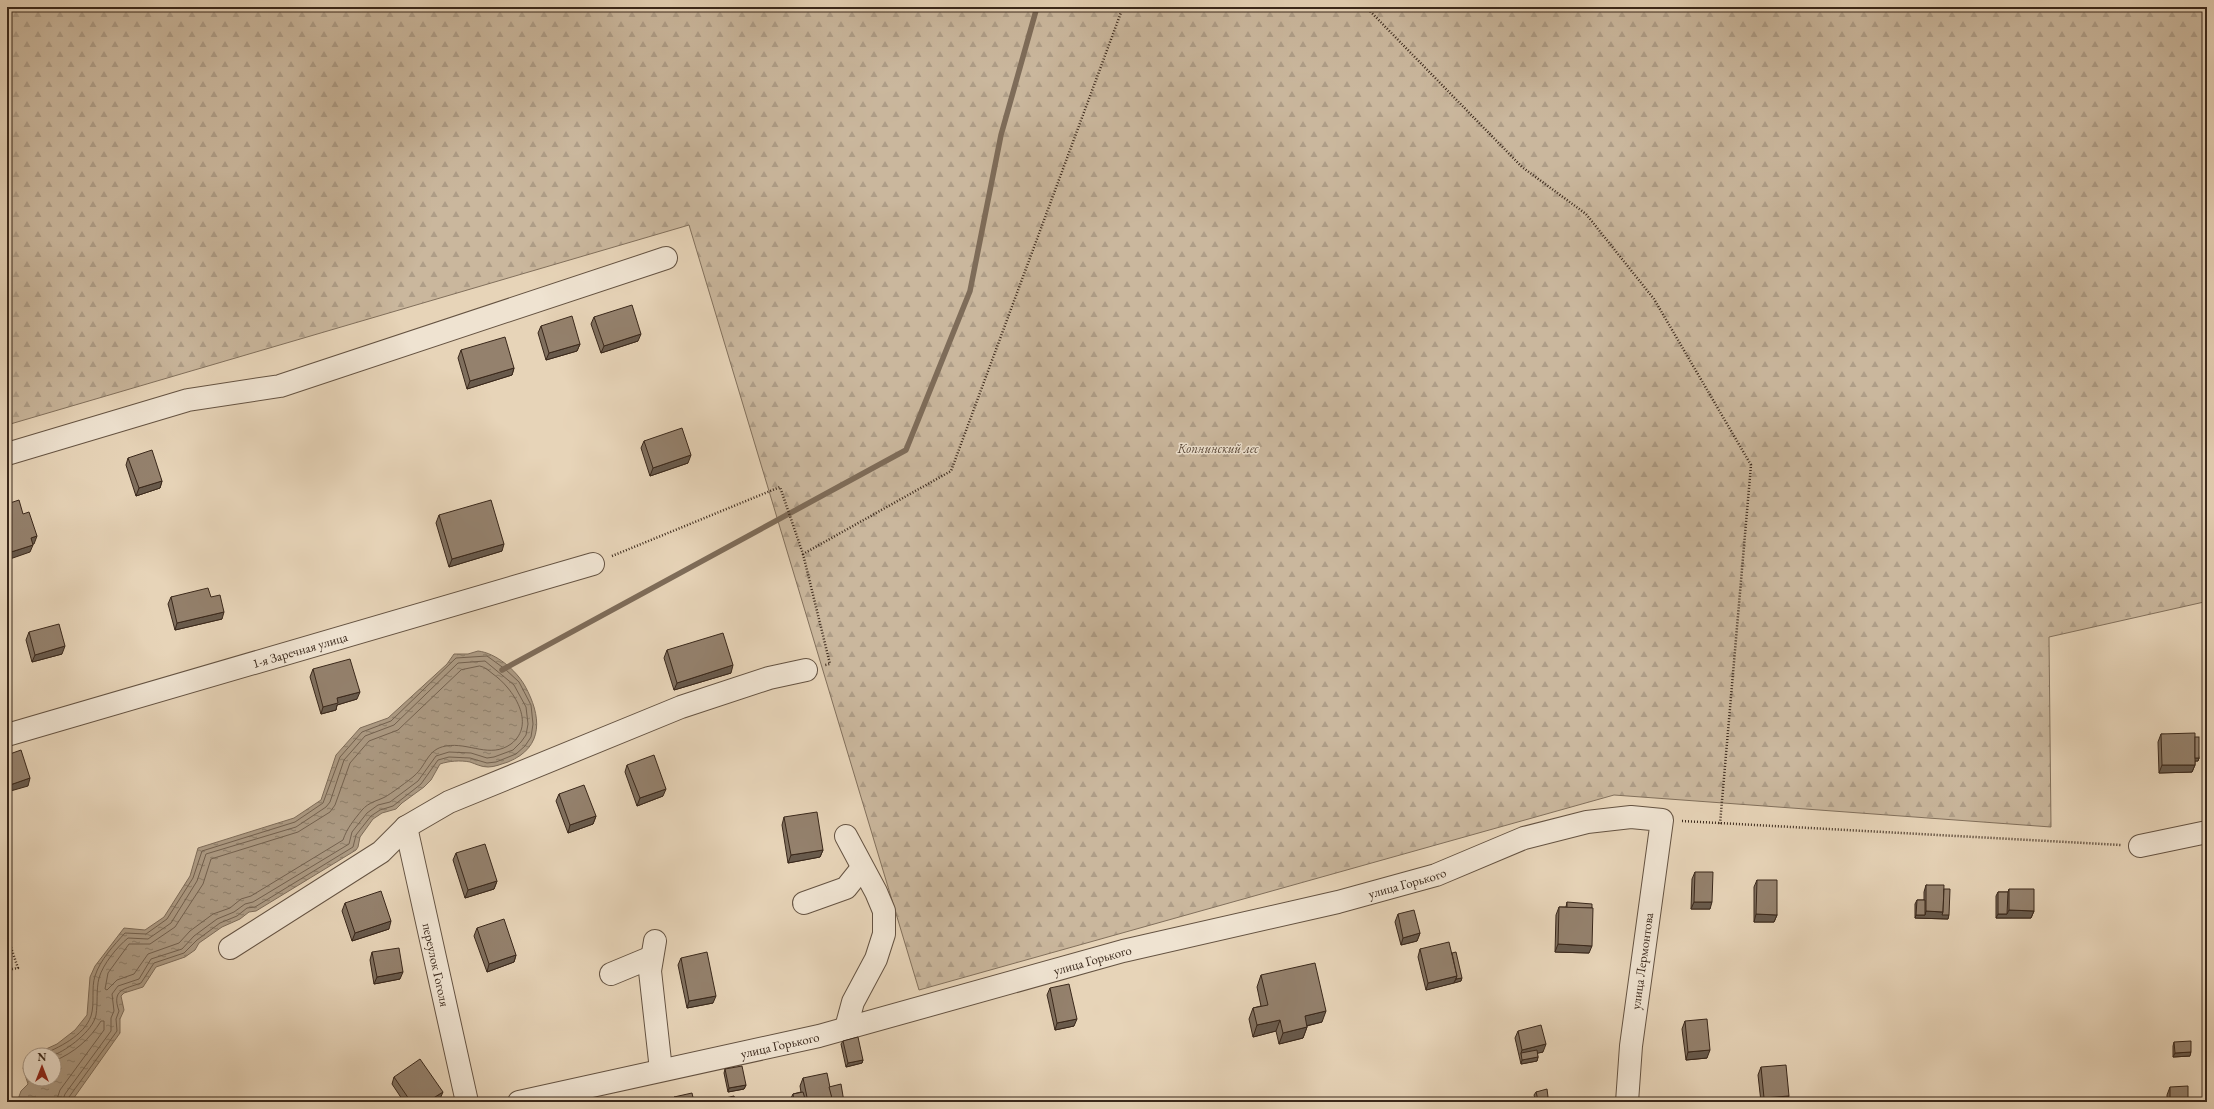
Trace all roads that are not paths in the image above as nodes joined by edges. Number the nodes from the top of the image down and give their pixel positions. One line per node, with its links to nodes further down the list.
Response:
1 (666, 258): 2 (street)
2 (7, 454)
3 (593, 564): 5 (street, 1-я Заречная улица)
4 (806, 670): 7 (street)
5 (7, 735)
6 (1662, 820): 15 (street, улица Горького); 19 (street, улица Лермонтова)
7 (406, 827): 13 (street); 17 (street, переулок Гоголя)
8 (2207, 832): 10 (street)
9 (846, 836): 11 (street)
10 (2140, 846)
11 (862, 868): 12 (street); 15 (street)
12 (804, 903)
13 (230, 948)
14 (611, 974): 16 (street)
15 (846, 1028): 16 (street, улица Горького)
16 (661, 1070): 18 (street, улица Горького)
17 (468, 1102)
18 (519, 1102)
19 (1627, 1102)

